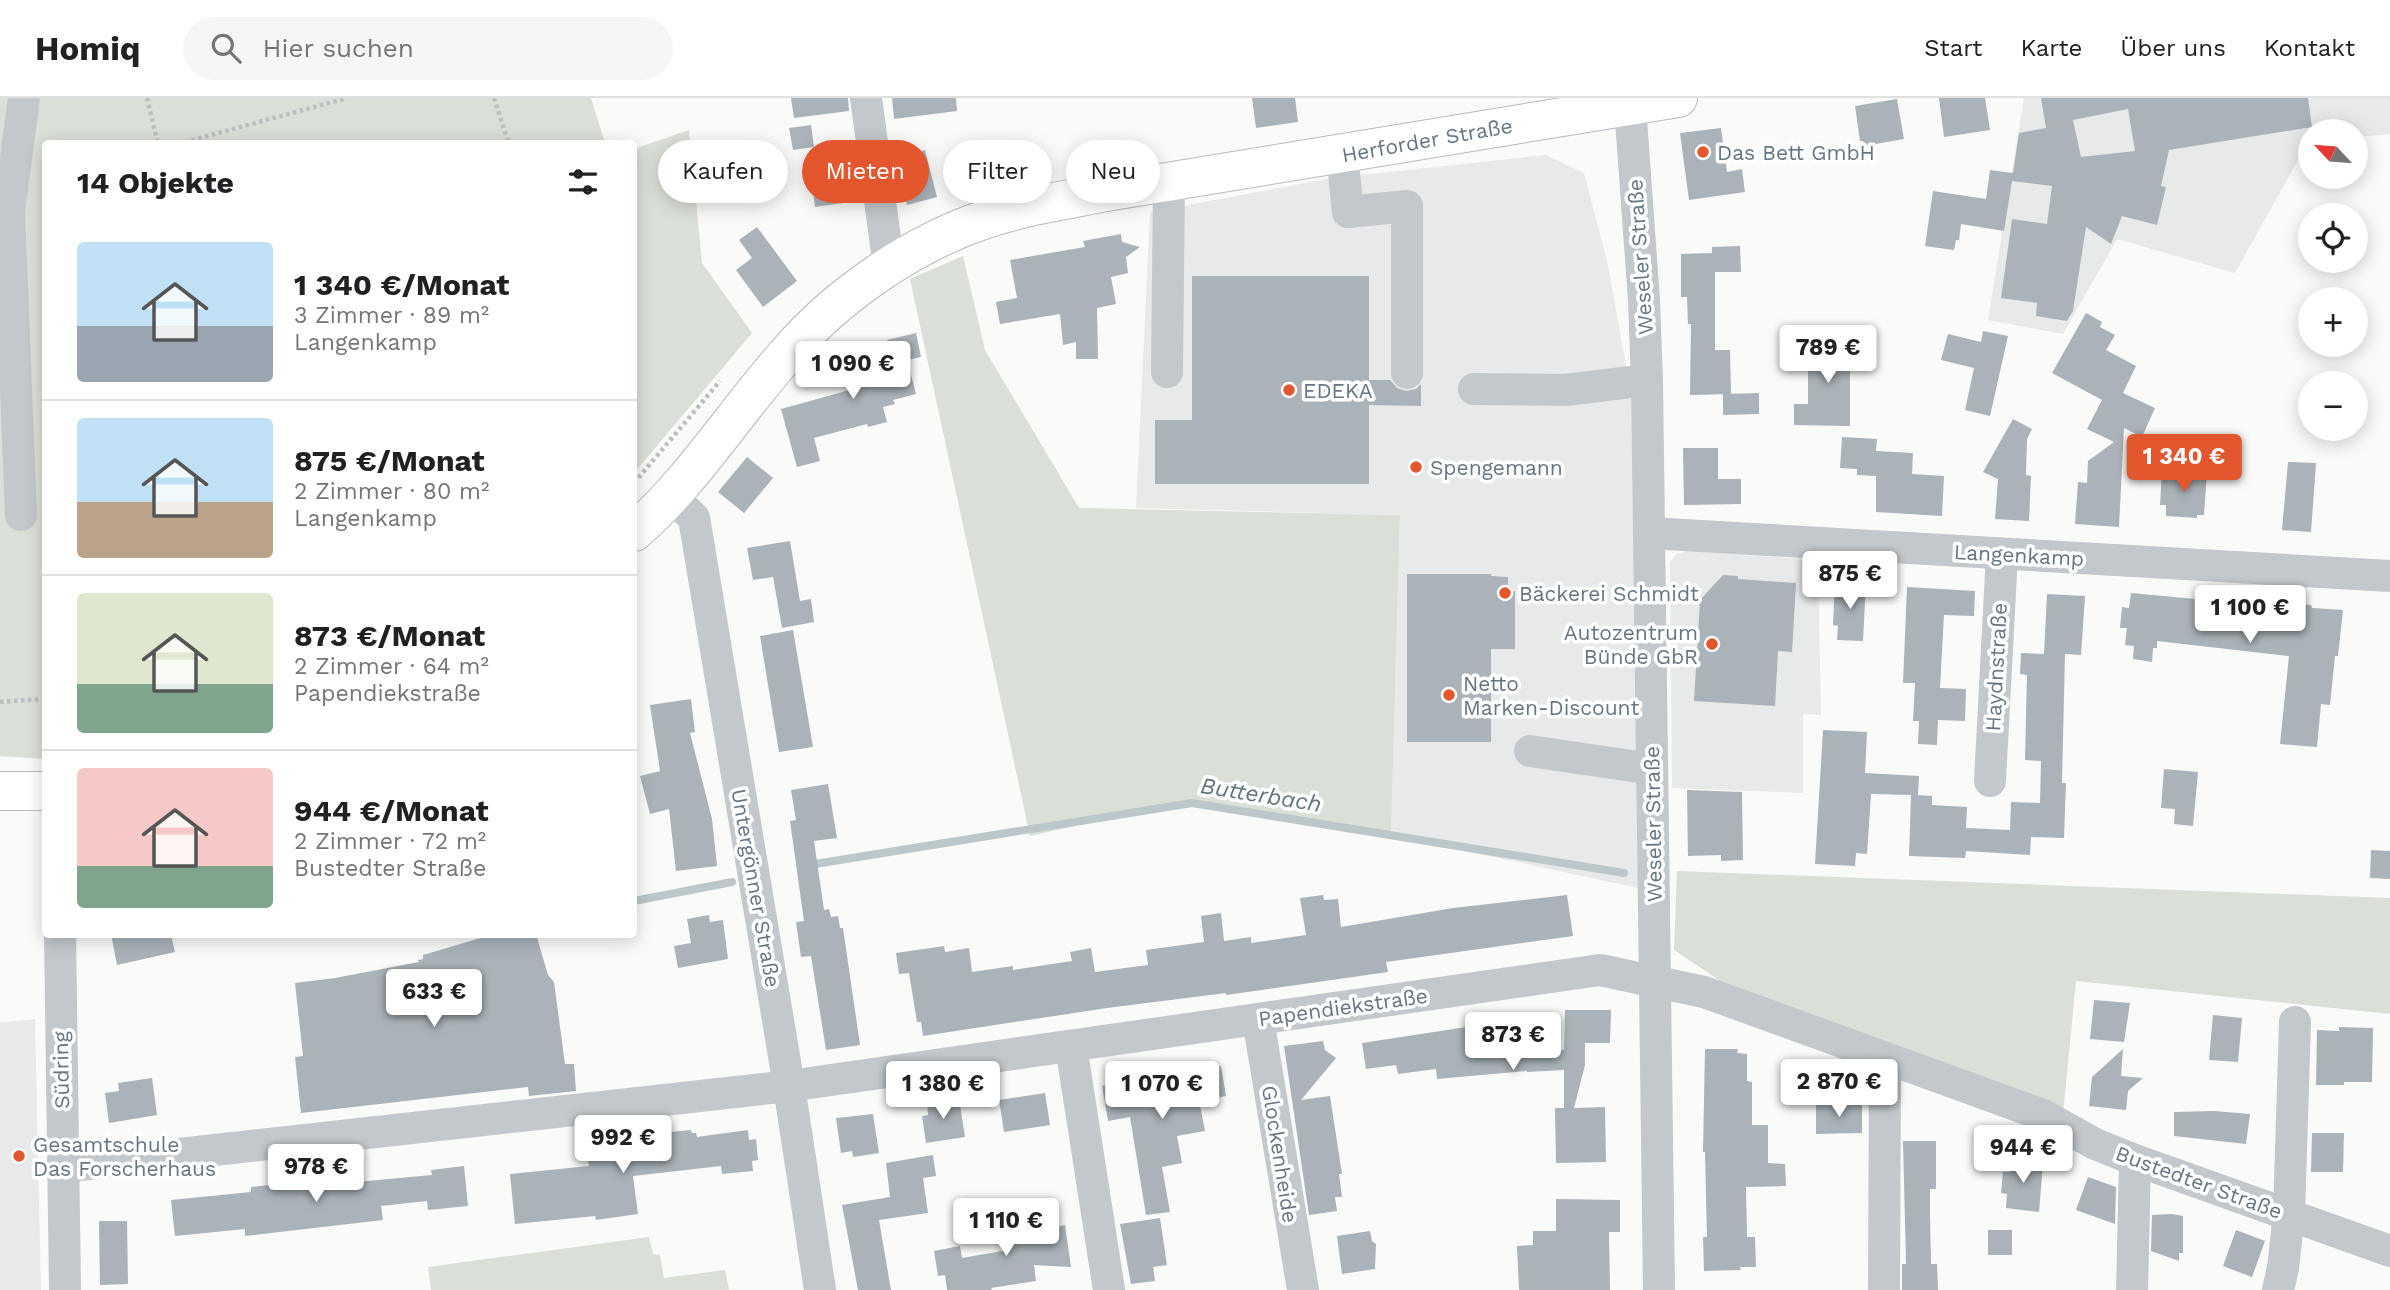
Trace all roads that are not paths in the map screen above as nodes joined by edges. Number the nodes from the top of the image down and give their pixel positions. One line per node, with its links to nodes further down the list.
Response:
1 (24, 98): 13 (street)
2 (866, 98): 7 (street)
3 (1678, 98): 4 (main road, Herforder Straße)
4 (1629, 102): 5 (main road, Herforder Straße); 10 (street, Weseler Straße)
5 (1342, 154): 6 (main road, Herforder Straße); 9 (street)
6 (1169, 182): 7 (main road, Herforder Straße); 8 (street)
7 (889, 267): 12 (main road, Herforder Straße)
8 (1167, 372)
9 (1408, 373)
10 (1647, 380): 11 (street); 15 (street, Weseler Straße)
11 (1474, 389)
12 (670, 495): 14 (main road, Herforder Straße); 29 (street, Untergönner Straße)
13 (21, 515)
14 (637, 530)
15 (1649, 533): 16 (street, Langenkamp); 19 (street, Weseler Straße)
16 (2002, 554): 17 (street, Langenkamp); 20 (street, Haydnstraße)
17 (2390, 576)
18 (1530, 751): 19 (street)
19 (1652, 769): 24 (street, Weseler Straße)
20 (1990, 781)
21 (0, 791): 22 (main road)
22 (42, 791)
23 (60, 938): 31 (street, Südring)
24 (1656, 982): 25 (street, Papendiekstraße); 28 (street, Bustedter Straße); 38 (street, Weseler Straße)
25 (1258, 1019): 27 (street, Papendiekstraße); 37 (street, Glockenheide)
26 (2295, 1022): 32 (street)
27 (1071, 1046): 29 (street, Papendiekstraße); 36 (street)
28 (1885, 1059): 30 (street, Bustedter Straße); 39 (street)
29 (789, 1086): 31 (street, Papendiekstraße); 35 (street, Untergönner Straße)
30 (2135, 1160): 32 (street, Bustedter Straße); 40 (street)
31 (62, 1167): 34 (street, Südring)
32 (2289, 1214): 33 (street, Bustedter Straße); 41 (street)
33 (2390, 1251)
34 (65, 1290)
35 (820, 1290)
36 (1109, 1290)
37 (1303, 1290)
38 (1659, 1290)
39 (1884, 1290)
40 (2132, 1290)
41 (2277, 1290)

